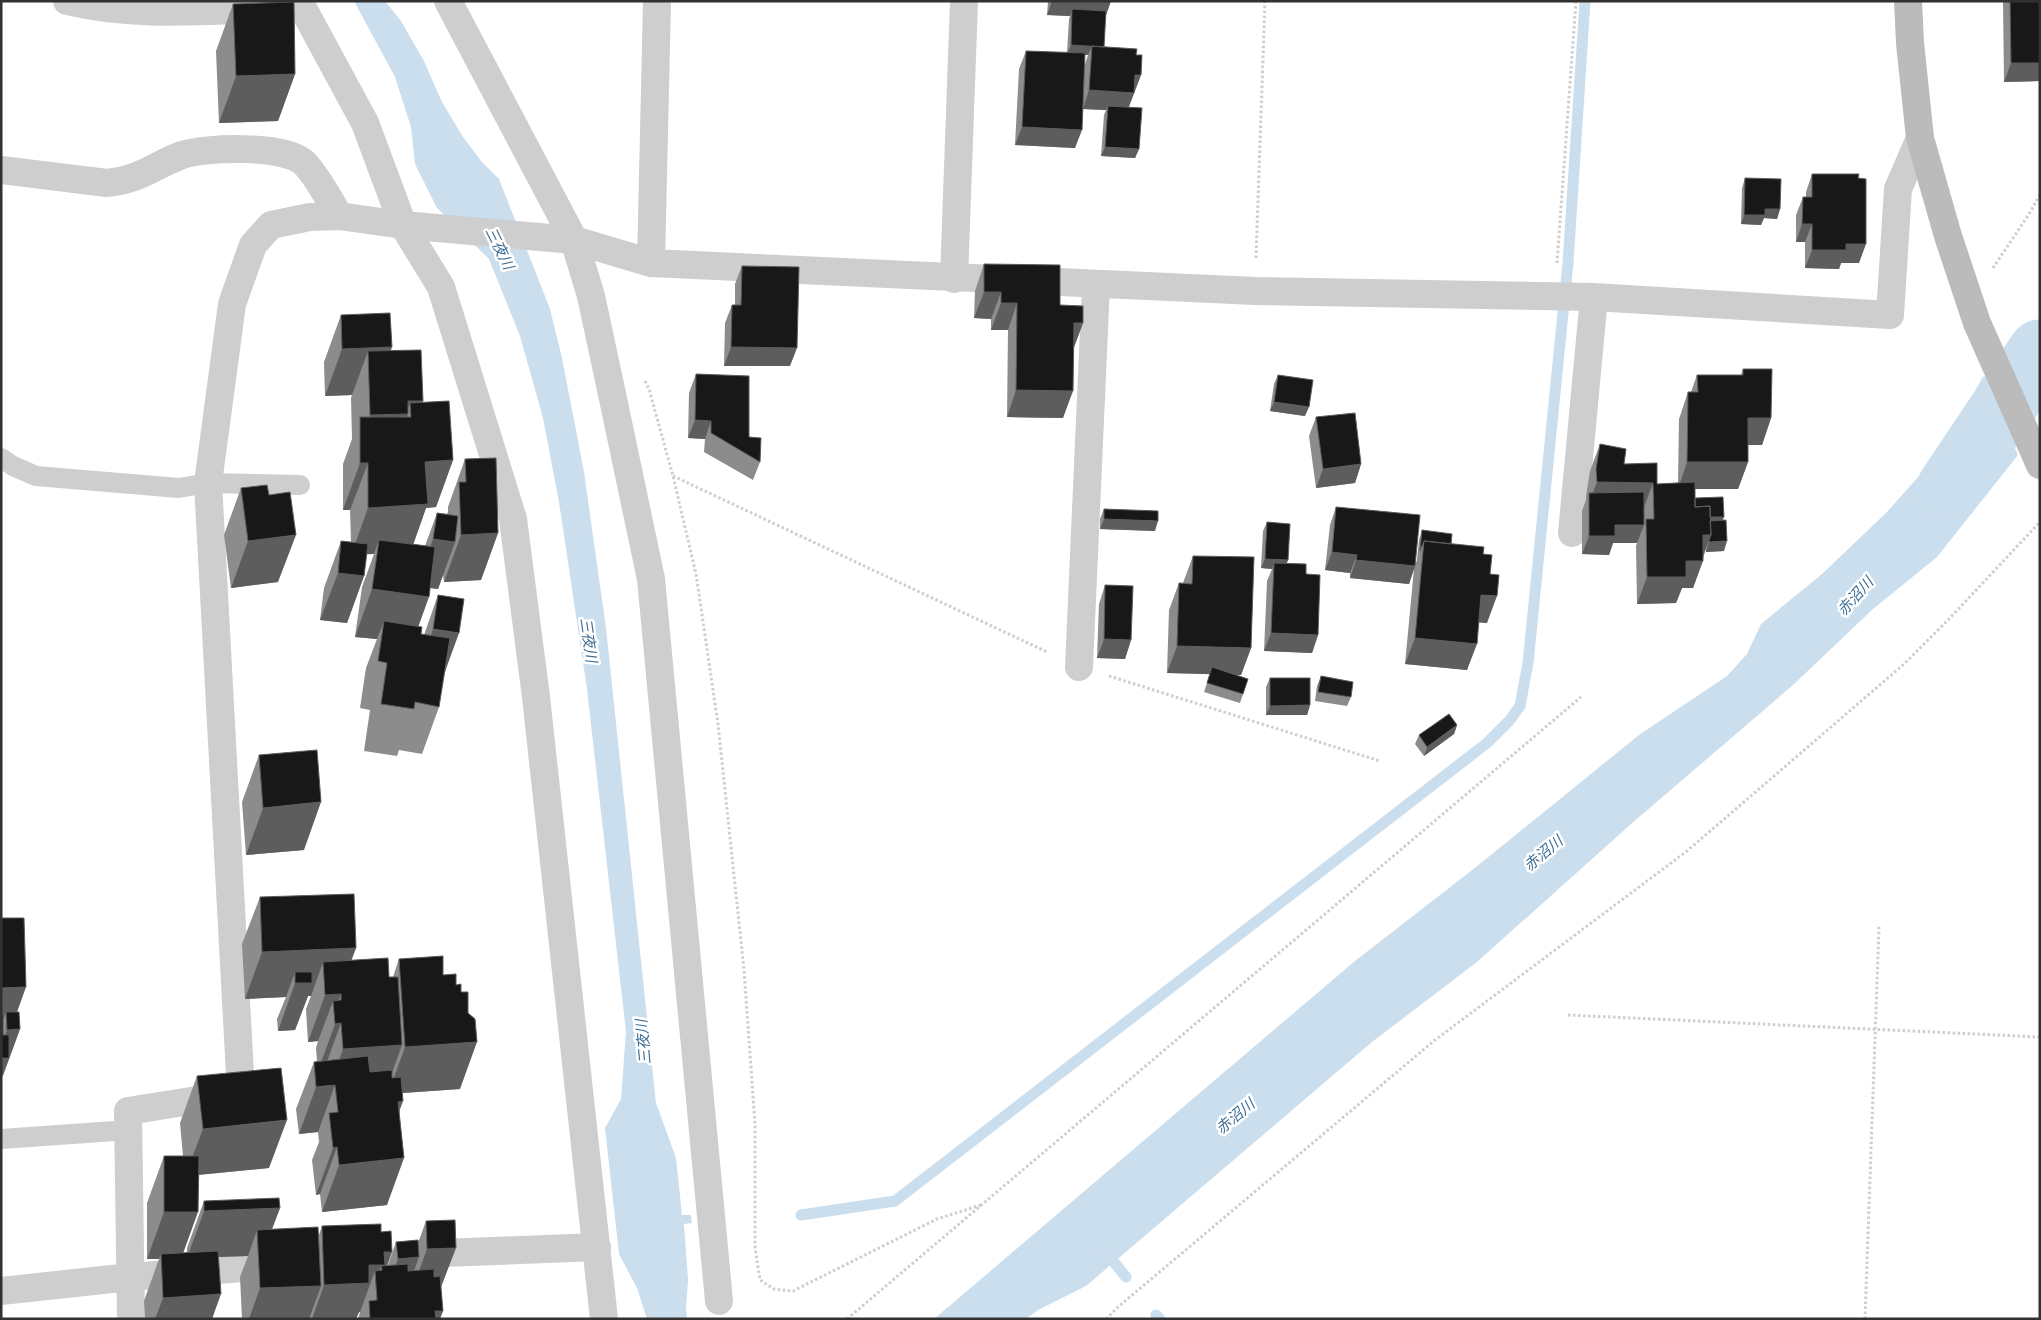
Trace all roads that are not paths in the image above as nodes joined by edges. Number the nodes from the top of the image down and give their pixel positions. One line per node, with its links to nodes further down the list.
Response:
1 (67, 1): 6 (street)
2 (448, 1): 11 (street)
3 (657, 1): 12 (street)
4 (964, 1): 13 (street)
5 (1908, 1): 7 (street)
6 (300, 5): 10 (street)
7 (1920, 138): 15 (street); 17 (street)
8 (1, 170): 9 (street)
9 (339, 216): 10 (street); 18 (street)
10 (403, 225): 11 (street); 24 (street)
11 (574, 240): 12 (street); 29 (street)
12 (651, 263): 13 (street)
13 (954, 279): 14 (street)
14 (1096, 285): 15 (street); 21 (street)
15 (1574, 297): 20 (street)
16 (1, 458): 18 (lane)
17 (2040, 465)
18 (208, 483): 19 (lane); 22 (street)
19 (300, 485)
20 (1572, 533)
21 (1079, 667)
22 (129, 1130): 23 (lane); 27 (street)
23 (1, 1139)
24 (597, 1247): 25 (street); 31 (street)
25 (393, 1256)
26 (305, 1263): 27 (street)
27 (130, 1277): 28 (street); 30 (street)
28 (1, 1291)
29 (719, 1301)
30 (131, 1319)
31 (604, 1319)

